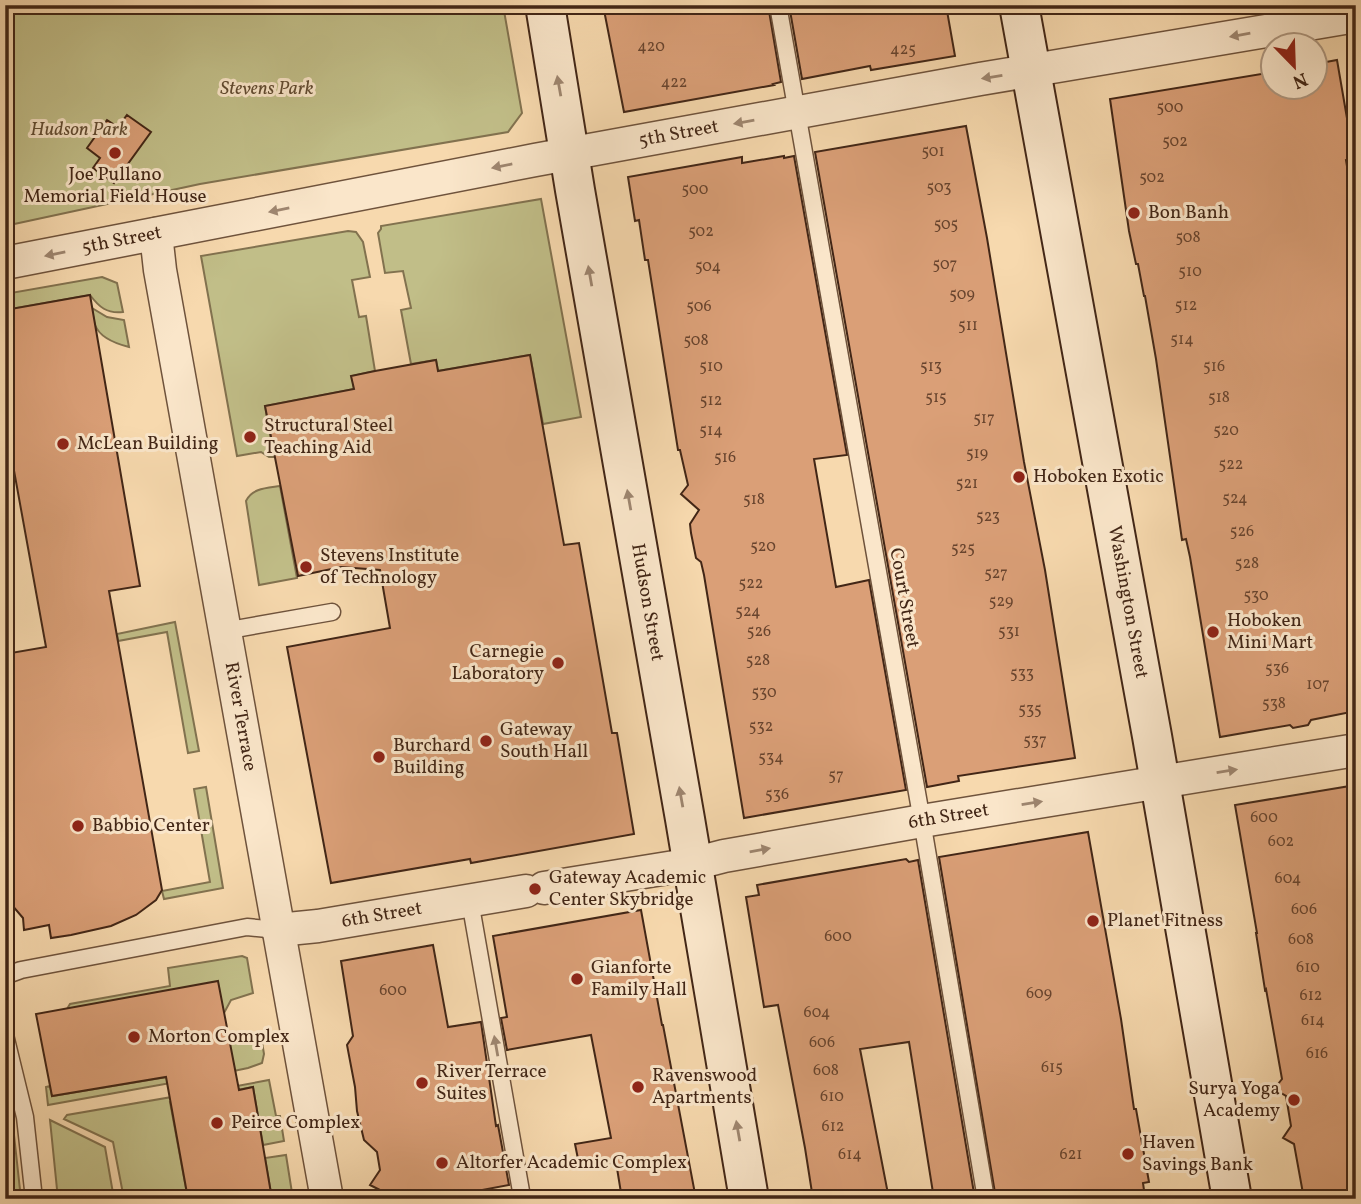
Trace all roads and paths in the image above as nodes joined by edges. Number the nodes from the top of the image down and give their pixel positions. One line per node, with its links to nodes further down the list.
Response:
1 (545, 5): 7 (street, Hudson Street, one-way to 1)
2 (778, 5): 6 (lane, Court Street)
3 (1019, 5): 5 (street, Washington Street)
4 (1356, 16): 5 (street, 5th Street, one-way to 5)
5 (1030, 71): 6 (street, 5th Street, one-way to 6); 13 (street, Washington Street)
6 (796, 112): 7 (street, 5th Street, one-way to 7); 14 (lane, Court Street)
7 (569, 154): 8 (street, 5th Street, one-way to 8); 15 (street, Hudson Street, one-way to 7)
8 (156, 234): 9 (street, 5th Street, one-way to 9); 11 (street, River Terrace)
9 (5, 263)
10 (332, 612): 11 (lane)
11 (224, 631): 17 (street, River Terrace)
12 (1356, 750): 13 (street, 6th Street, one-way to 12)
13 (1160, 782): 14 (street, 6th Street, one-way to 13); 25 (street, Washington Street)
14 (922, 821): 15 (street, 6th Street, one-way to 14); 24 (lane, Court Street)
15 (693, 864): 16 (street, 6th Street); 23 (street, Hudson Street, one-way to 15)
16 (470, 901): 17 (street, 6th Street); 22 (lane, one-way to 16)
17 (278, 930): 18 (lane); 21 (street, River Terrace)
18 (5, 978)
19 (5, 1035): 20 (lane)
20 (34, 1199)
21 (327, 1199)
22 (509, 1199)
23 (749, 1199)
24 (986, 1199)
25 (1232, 1199)

